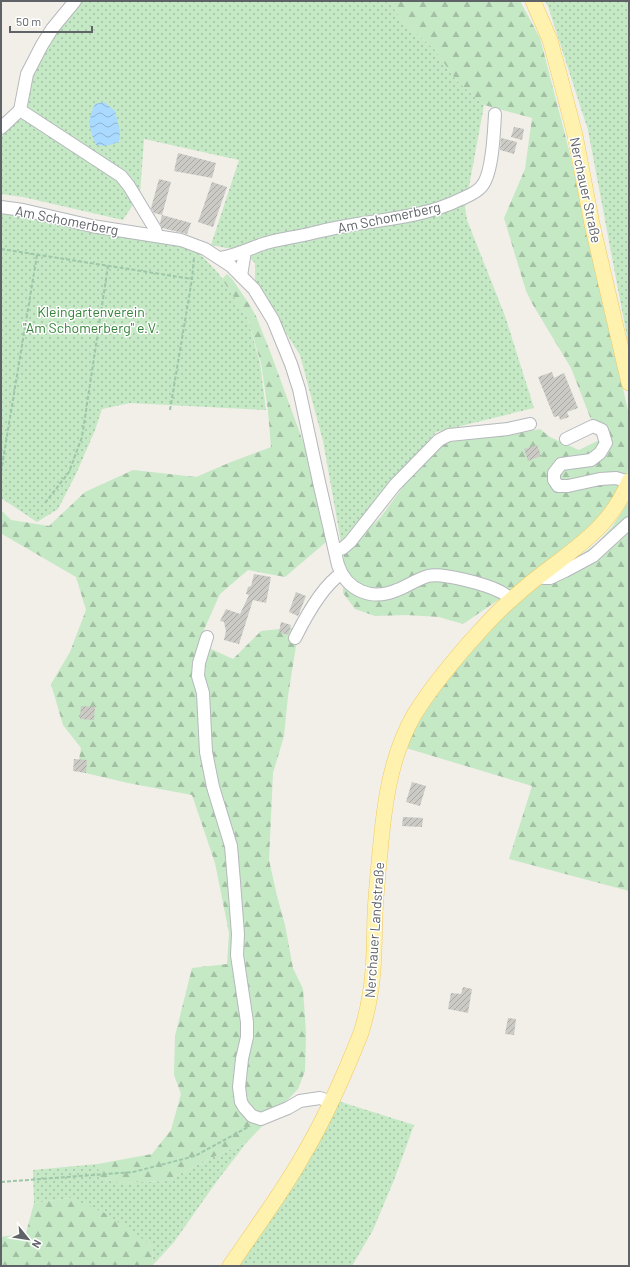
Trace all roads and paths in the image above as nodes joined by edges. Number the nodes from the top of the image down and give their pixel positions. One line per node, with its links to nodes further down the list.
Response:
1 (74, 1): 3 (street)
2 (533, 1): 16 (main road, Nerchauer Straße)
3 (20, 110): 5 (street); 7 (street)
4 (495, 114): 10 (street, Am Schomerberg)
5 (1, 128)
6 (1, 207): 7 (street, Am Schomerberg)
7 (157, 236): 8 (street, Am Schomerberg)
8 (196, 245): 12 (street, Am Schomerberg); 15 (path)
9 (1, 249): 11 (path)
10 (246, 251): 12 (street, Am Schomerberg); 14 (street)
11 (37, 255): 13 (path); 20 (path)
12 (220, 258): 14 (street, Am Schomerberg)
13 (108, 266): 15 (path); 22 (path)
14 (241, 276): 24 (street, Am Schomerberg)
15 (192, 279): 17 (path)
16 (629, 383)
17 (170, 410)
18 (530, 424): 24 (street)
19 (566, 438): 21 (street)
20 (1, 472)
21 (629, 482): 26 (main road)
22 (45, 503)
23 (629, 523): 26 (street)
24 (336, 551): 25 (street, Am Schomerberg)
25 (341, 574): 27 (street); 29 (street)
26 (540, 575): 27 (main road)
27 (511, 600): 30 (main road, Nerchauer Landstraße)
28 (207, 637): 31 (street)
29 (295, 638)
30 (331, 1102): 31 (street); 33 (main road, Nerchauer Landstraße)
31 (261, 1119): 32 (path)
32 (1, 1182)
33 (230, 1266)

